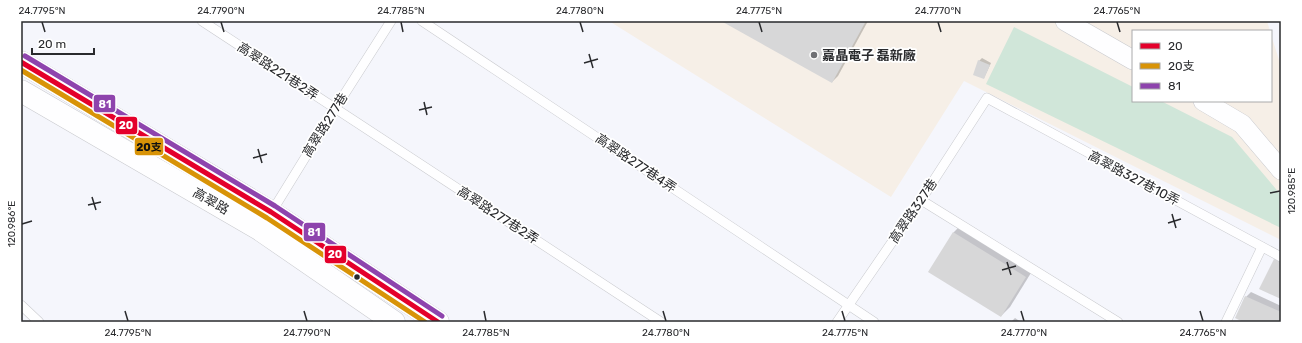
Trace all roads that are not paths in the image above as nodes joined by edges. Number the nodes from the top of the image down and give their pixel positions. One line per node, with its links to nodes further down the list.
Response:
1 (202, 21): 10 (lane, 高翠路221巷2弄)
2 (391, 21): 10 (lane, 高翠路277巷)
3 (422, 21): 17 (lane, 高翠路277巷4弄)
4 (1065, 21): 5 (street)
5 (1132, 59)
6 (21, 62): 13 (street, 高翠路)
7 (21, 91): 13 (street, 高翠路)
8 (987, 98): 12 (lane, 高翠路327巷); 14 (lane, 高翠路327巷10弄)
9 (1205, 102): 11 (street)
10 (334, 109): 13 (lane, 高翠路277巷); 21 (lane, 高翠路277巷2弄)
11 (1281, 170)
12 (921, 200): 17 (lane, 高翠路327巷); 24 (lane)
13 (265, 220): 18 (street, 高翠路); 20 (street, 高翠路)
14 (1262, 247): 15 (lane, 高翠路327巷10弄); 25 (lane)
15 (1281, 257)
16 (21, 305): 19 (lane)
17 (849, 305): 22 (lane, 高翠路327巷); 23 (lane, 高翠路277巷4弄)
18 (432, 320)
19 (38, 322)
20 (394, 322)
21 (661, 322)
22 (837, 322)
23 (874, 322)
24 (1118, 322)
25 (1226, 322)

